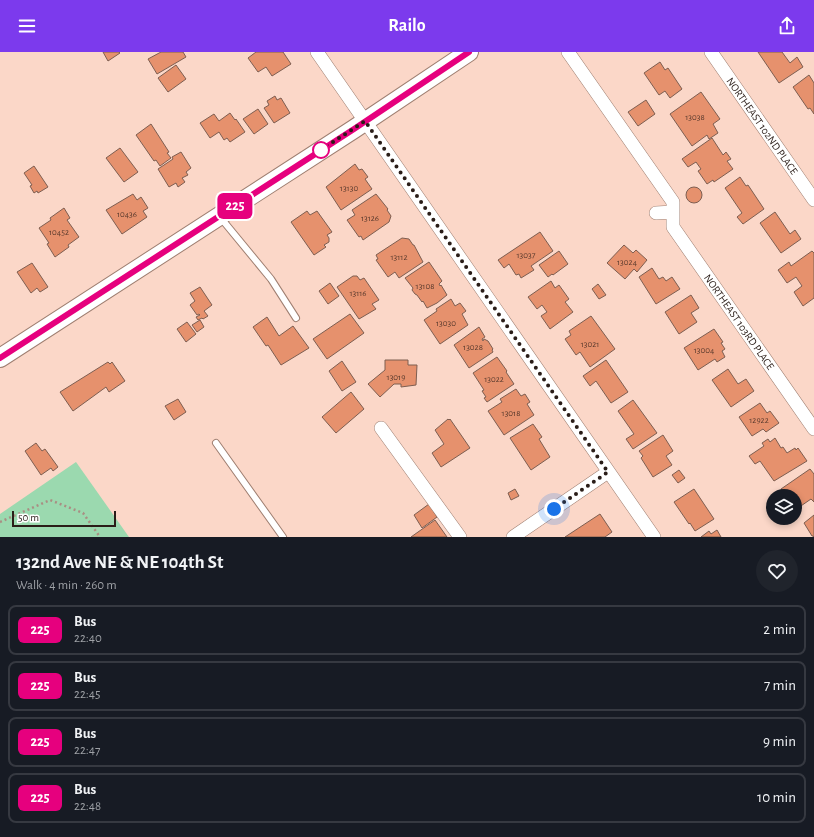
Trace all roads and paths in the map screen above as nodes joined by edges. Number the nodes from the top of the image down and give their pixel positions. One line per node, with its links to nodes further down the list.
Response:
1 (317, 52): 5 (street)
2 (469, 52): 5 (street)
3 (568, 52): 7 (street, NORTHEAST 103RD PLACE)
4 (711, 52): 6 (street, NORTHEAST 102ND PLACE)
5 (365, 121): 9 (street); 15 (street)
6 (814, 200)
7 (673, 212): 8 (street); 13 (street, NORTHEAST 103RD PLACE)
8 (656, 213)
9 (219, 216): 10 (lane); 11 (street)
10 (296, 318)
11 (0, 358)
12 (381, 428): 19 (street)
13 (814, 429)
14 (216, 443): 18 (lane)
15 (608, 472): 20 (street); 21 (street)
16 (0, 522): 17 (path)
17 (100, 537)
18 (283, 537)
19 (460, 537)
20 (515, 537)
21 (654, 537)

